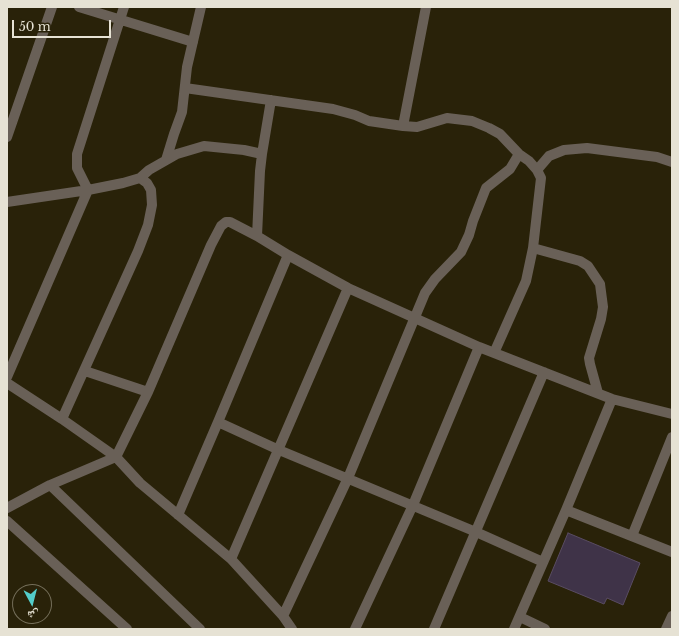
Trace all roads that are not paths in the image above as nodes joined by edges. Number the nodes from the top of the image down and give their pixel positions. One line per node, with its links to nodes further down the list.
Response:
1 (52, 7): 11 (street)
2 (79, 7): 6 (street)
3 (124, 7): 6 (street)
4 (201, 7): 7 (street)
5 (426, 7): 10 (street)
6 (120, 20): 7 (street); 18 (street)
7 (193, 42): 8 (street)
8 (185, 88): 9 (street); 14 (street)
9 (271, 100): 10 (street); 12 (street)
10 (403, 126): 13 (street)
11 (7, 137)
12 (262, 154): 14 (street); 20 (street)
13 (519, 154): 16 (street); 24 (street)
14 (166, 160): 17 (street)
15 (672, 162): 16 (street)
16 (537, 170): 21 (street)
17 (140, 178): 18 (street); 27 (street)
18 (88, 190): 19 (street); 29 (street)
19 (7, 202)
20 (258, 236): 22 (street); 31 (street)
21 (533, 248): 26 (street); 32 (street)
22 (288, 256): 23 (street); 36 (street)
23 (348, 288): 24 (street); 38 (street)
24 (413, 318): 25 (street); 40 (street)
25 (479, 347): 26 (street); 42 (street)
26 (494, 353): 28 (street)
27 (85, 371): 31 (street); 35 (street)
28 (544, 372): 32 (street); 47 (street)
29 (7, 377)
30 (7, 383): 35 (street)
31 (148, 392): 39 (street)
32 (598, 393): 33 (street)
33 (612, 398): 34 (street); 44 (street)
34 (672, 414)
35 (62, 419): 39 (street)
36 (218, 422): 38 (street); 45 (street)
37 (672, 437): 48 (street)
38 (279, 450): 40 (street); 50 (street)
39 (116, 457): 41 (street); 45 (street)
40 (348, 478): 42 (street); 52 (street)
41 (50, 484): 43 (street); 55 (street)
42 (413, 505): 47 (street); 57 (street)
43 (7, 508)
44 (566, 510): 48 (street); 51 (street)
45 (178, 515): 50 (street)
46 (7, 521): 54 (street)
47 (476, 532): 51 (street); 58 (street)
48 (632, 536): 49 (street)
49 (672, 552)
50 (231, 559): 52 (street)
51 (543, 562): 53 (street)
52 (283, 616): 56 (street)
53 (520, 617): 59 (street); 60 (street)
54 (127, 629)
55 (200, 629)
56 (292, 629)
57 (355, 629)
58 (434, 629)
59 (514, 629)
60 (545, 629)

